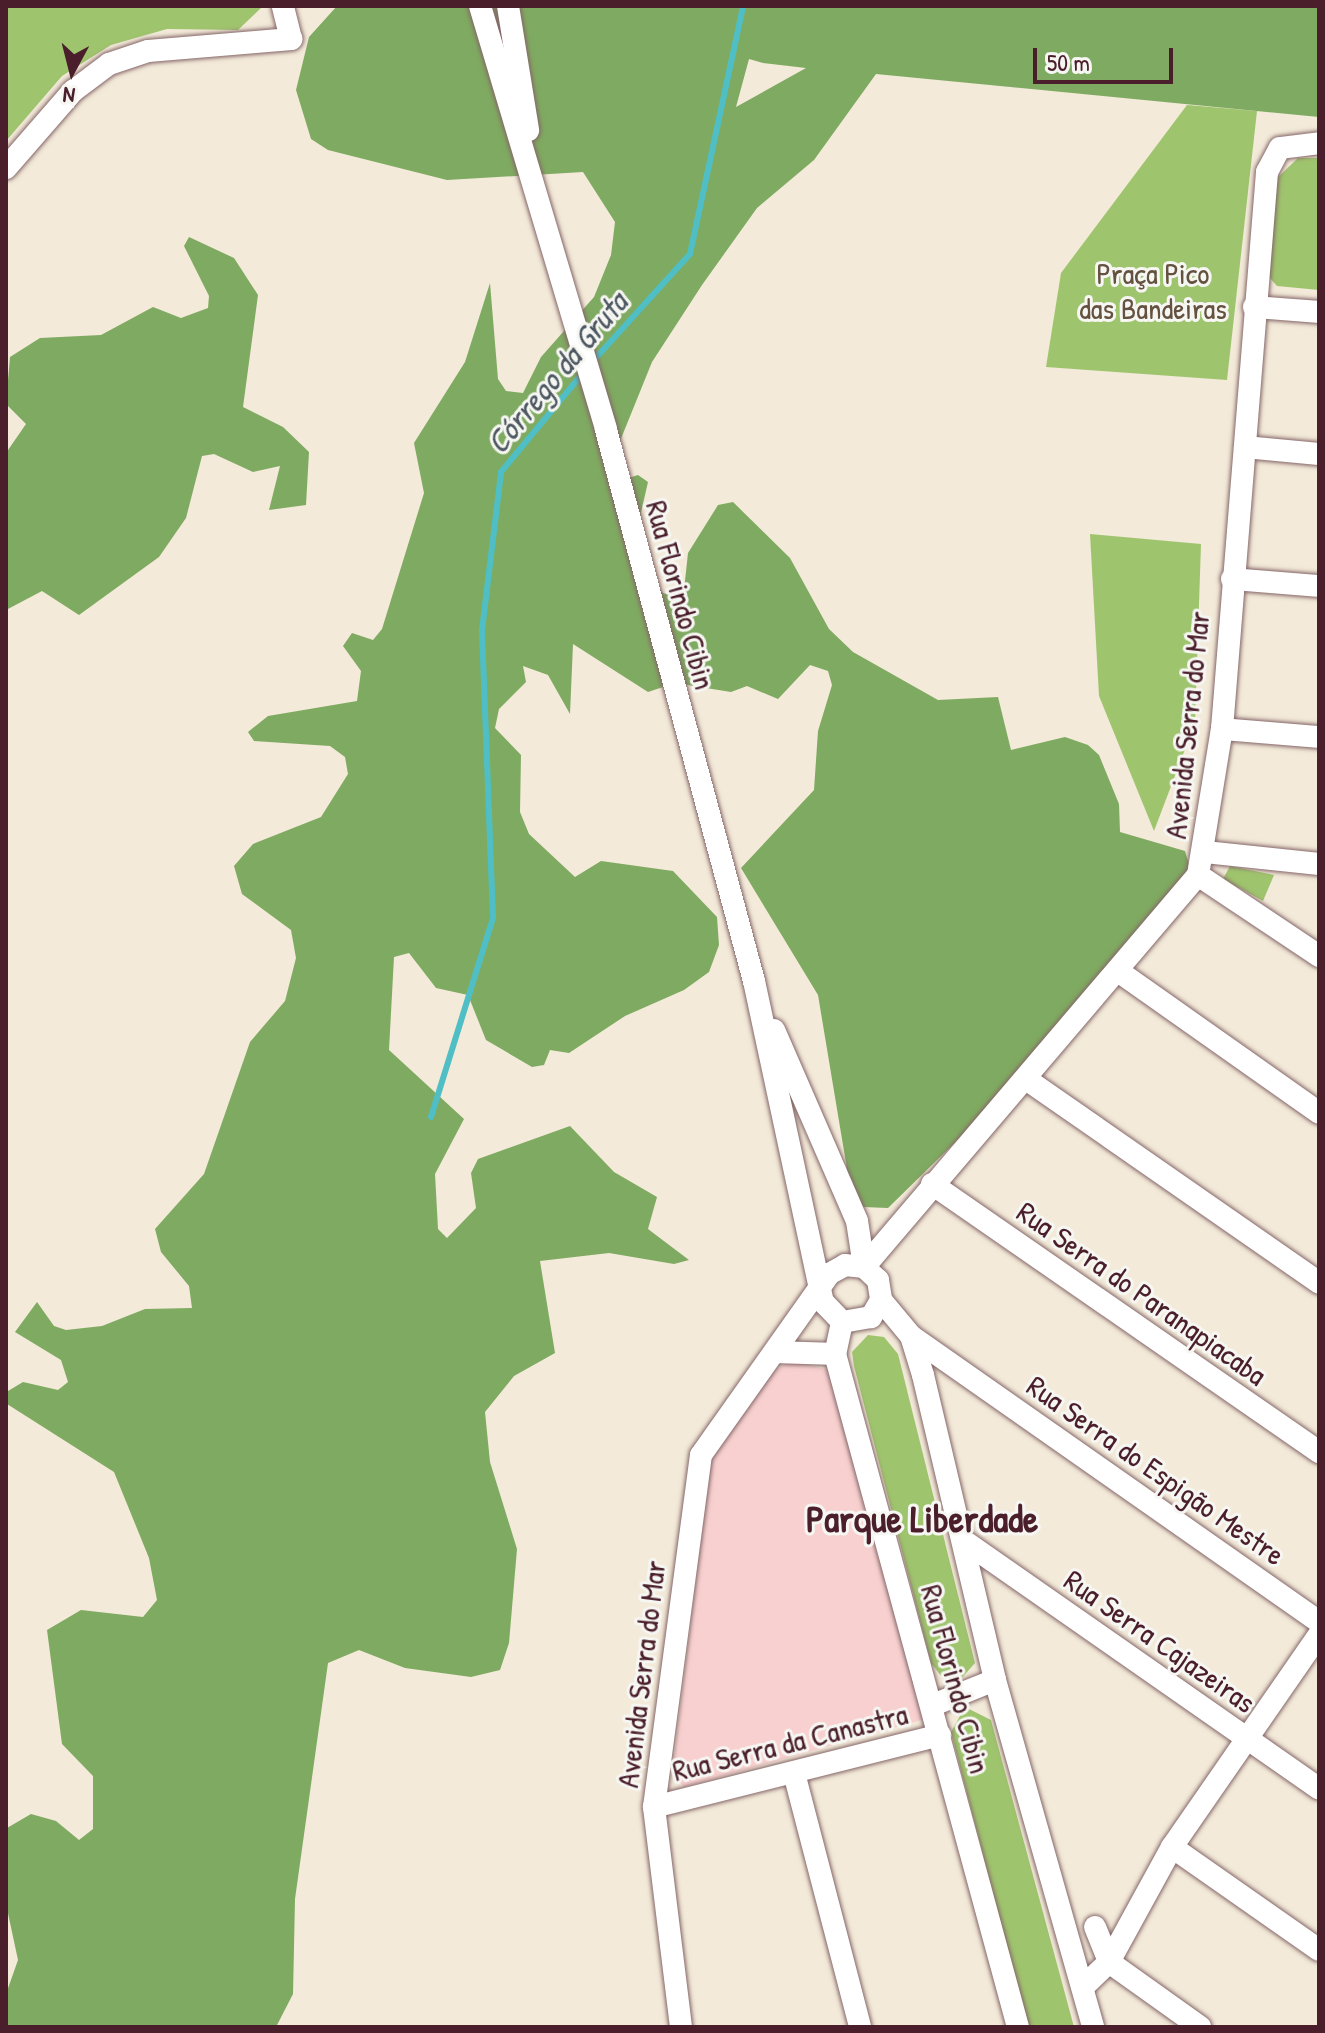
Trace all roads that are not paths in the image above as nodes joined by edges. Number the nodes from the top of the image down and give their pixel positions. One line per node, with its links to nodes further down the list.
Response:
1 (283, 6): 5 (street)
2 (480, 6): 6 (street, Rua Florindo Cibin)
3 (508, 6): 6 (street, Rua Florindo Cibin)
4 (1319, 143): 7 (street, Avenida Serra do Mar)
5 (6, 168)
6 (544, 226): 20 (street, Rua Florindo Cibin)
7 (1254, 307): 8 (street); 9 (street, Avenida Serra do Mar)
8 (1319, 312)
9 (1245, 447): 10 (street); 11 (street, Avenida Serra do Mar)
10 (1319, 454)
11 (1232, 579): 12 (street); 13 (street, Avenida Serra do Mar)
12 (1319, 586)
13 (1222, 729): 14 (street); 15 (street, Avenida Serra do Mar)
14 (1319, 737)
15 (1205, 852): 16 (street); 17 (street, Avenida Serra do Mar)
16 (1319, 864)
17 (1198, 875): 18 (street); 19 (street, Avenida Serra do Mar)
18 (1319, 956)
19 (1118, 971): 21 (street, Avenida Serra do Mar); 22 (street)
20 (754, 981): 24 (street, Rua Florindo Cibin); 27 (street, Rua Florindo Cibin)
21 (1026, 1079): 23 (street, Avenida Serra do Mar); 28 (street)
22 (1319, 1113)
23 (932, 1184): 25 (street, Avenida Serra do Mar); 36 (street, Rua Serra do Paranapiacaba)
24 (857, 1221): 25 (street); 26 (street, Rua Florindo Cibin)
25 (900, 1224): 26 (street, Avenida Serra do Mar)
26 (864, 1267): 27 (street, Avenida Serra do Mar); 29 (street)
27 (824, 1283): 30 (street, Rua Florindo Cibin); 32 (street, Avenida Serra do Mar)
28 (1319, 1283)
29 (881, 1300): 30 (street); 31 (street, Rua Florindo Cibin)
30 (835, 1316): 32 (street, Avenida Serra do Mar); 33 (street, Rua Florindo Cibin)
31 (911, 1336): 34 (street, Rua Serra do Espigão Mestre); 35 (street, Rua Florindo Cibin)
32 (776, 1352): 33 (street); 48 (street, Avenida Serra do Mar)
33 (835, 1354): 43 (street, Rua Florindo Cibin)
34 (959, 1368): 35 (street); 40 (street, Rua Serra do Espigão Mestre)
35 (923, 1375): 37 (street, Rua Florindo Cibin)
36 (1319, 1452)
37 (967, 1543): 38 (street, Rua Serra Cajazeiras); 39 (street, Rua Florindo Cibin)
38 (1007, 1571): 39 (street); 45 (street, Rua Serra Cajazeiras)
39 (977, 1592): 42 (street, Rua Florindo Cibin)
40 (1319, 1622)
41 (1319, 1635): 45 (street)
42 (995, 1680): 43 (street); 51 (street, Rua Florindo Cibin)
43 (933, 1705): 44 (street, Rua Florindo Cibin)
44 (940, 1735): 46 (street, Rua Serra da Canastra); 59 (street, Rua Florindo Cibin)
45 (1248, 1739): 47 (street, Rua Serra Cajazeiras); 49 (street)
46 (794, 1773): 48 (street, Rua Serra da Canastra); 58 (street)
47 (1319, 1789)
48 (654, 1807): 57 (street, Avenida Serra do Mar)
49 (1172, 1847): 50 (street); 53 (street)
50 (1149, 1887): 52 (street); 54 (street)
51 (1065, 1917): 52 (street); 56 (street, Rua Florindo Cibin)
52 (1095, 1927): 54 (street)
53 (1319, 1950)
54 (1109, 1962): 55 (street); 56 (street)
55 (1129, 1976): 56 (street); 61 (street)
56 (1085, 1995): 60 (street, Rua Florindo Cibin)
57 (681, 2027)
58 (860, 2027)
59 (1018, 2027)
60 (1093, 2027)
61 (1200, 2027)

